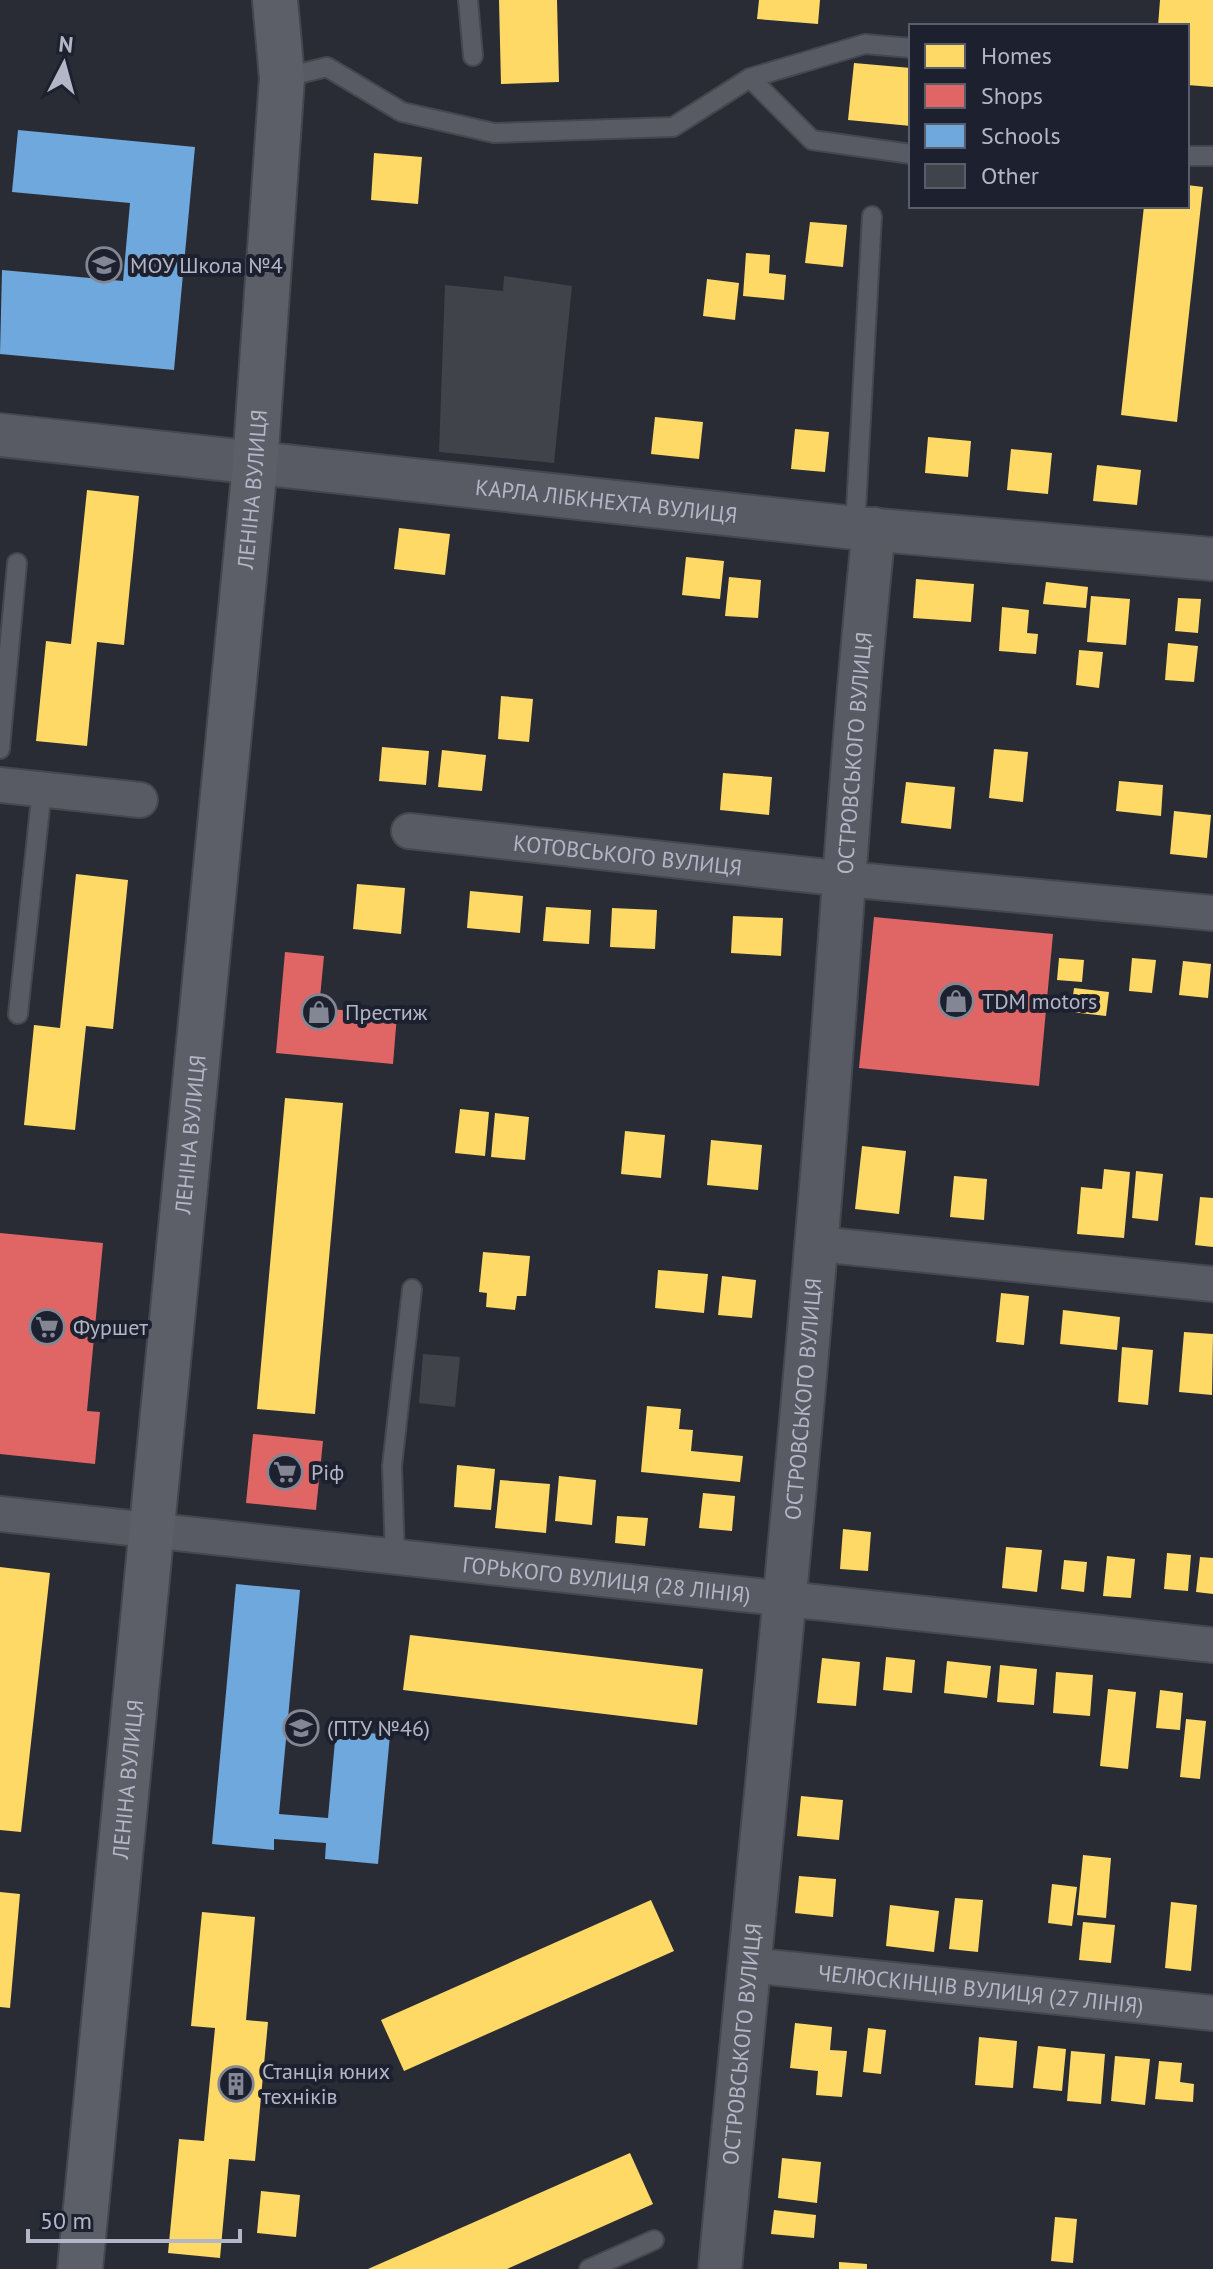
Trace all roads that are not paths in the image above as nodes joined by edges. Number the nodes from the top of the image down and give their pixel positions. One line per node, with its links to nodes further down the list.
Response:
1 (275, 0): 5 (main road, ЛЕНІНА ВУЛИЦЯ)
2 (468, 0): 4 (lane)
3 (909, 48): 6 (lane)
4 (473, 56)
5 (282, 78): 6 (lane); 12 (main road, ЛЕНІНА ВУЛИЦЯ)
6 (750, 78): 7 (lane)
7 (909, 154)
8 (1189, 156): 9 (lane)
9 (1213, 156)
10 (872, 216): 13 (lane)
11 (0, 435): 12 (street, КАРЛА ЛІБКНЕХТА ВУЛИЦЯ)
12 (255, 465): 13 (street, КАРЛА ЛІБКНЕХТА ВУЛИЦЯ); 28 (main road, ЛЕНІНА ВУЛИЦЯ)
13 (864, 529): 14 (street, КАРЛА ЛІБКНЕХТА ВУЛИЦЯ); 21 (street, ОСТРОВСЬКОГО ВУЛИЦЯ)
14 (1213, 559)
15 (17, 563): 16 (lane)
16 (0, 749)
17 (0, 785): 18 (street)
18 (42, 789): 19 (street); 23 (lane)
19 (140, 800)
20 (409, 831): 21 (street, КОТОВСЬКОГО ВУЛИЦЯ)
21 (845, 879): 22 (street, КОТОВСЬКОГО ВУЛИЦЯ); 24 (street, ОСТРОВСЬКОГО ВУЛИЦЯ)
22 (1213, 913)
23 (18, 1014)
24 (817, 1244): 25 (street); 30 (street, ОСТРОВСЬКОГО ВУЛИЦЯ)
25 (1213, 1284)
26 (412, 1289): 29 (lane)
27 (0, 1514): 28 (street, ГОРЬКОГО ВУЛИЦЯ (28 ЛIНIЯ))
28 (152, 1529): 29 (street, ГОРЬКОГО ВУЛИЦЯ (28 ЛIНIЯ)); 35 (main road, ЛЕНІНА ВУЛИЦЯ)
29 (395, 1557): 30 (street, ГОРЬКОГО ВУЛИЦЯ (28 ЛIНIЯ))
30 (785, 1601): 31 (street, ГОРЬКОГО ВУЛИЦЯ (28 ЛIНIЯ)); 32 (street, ОСТРОВСЬКОГО ВУЛИЦЯ)
31 (1213, 1645)
32 (748, 1965): 33 (street, ЧЕЛЮСКІНЦІВ ВУЛИЦЯ (27 ЛIНIЯ)); 37 (street, ОСТРОВСЬКОГО ВУЛИЦЯ)
33 (1213, 2013)
34 (654, 2240): 36 (lane)
35 (80, 2269)
36 (589, 2269)
37 (720, 2269)

